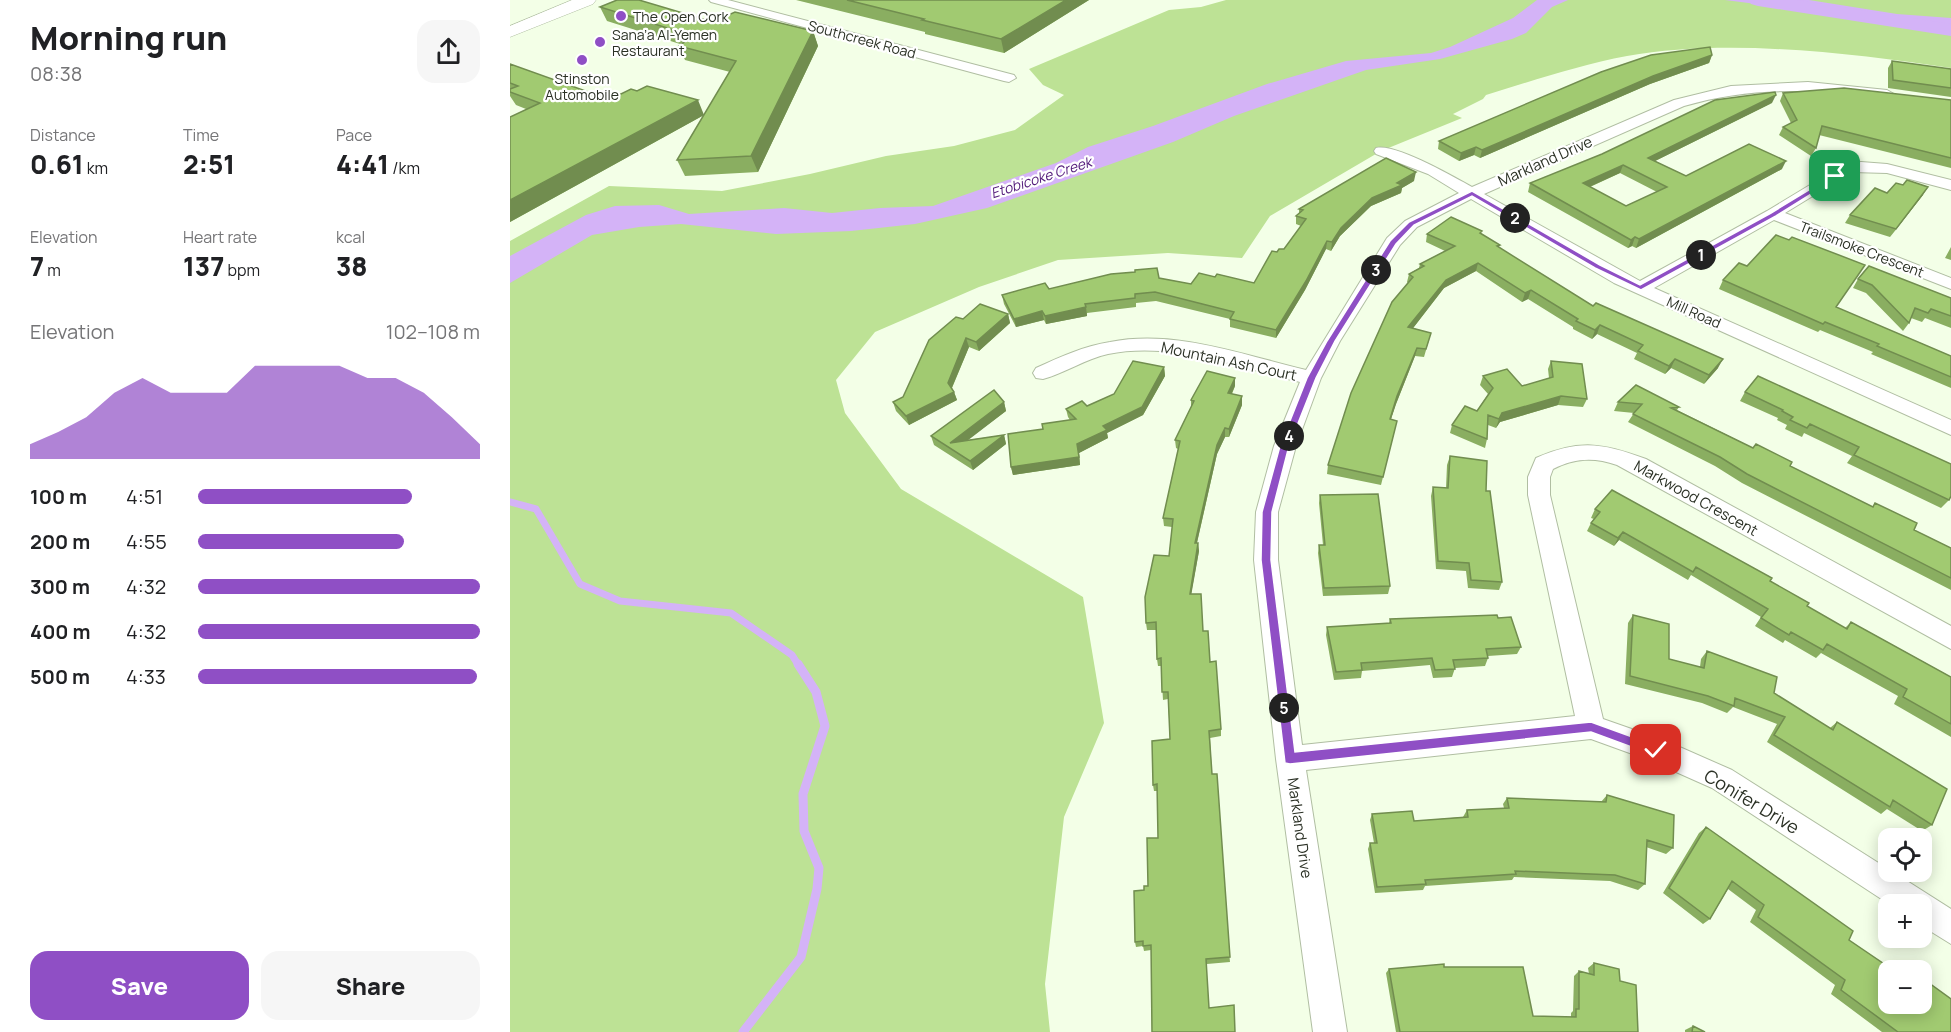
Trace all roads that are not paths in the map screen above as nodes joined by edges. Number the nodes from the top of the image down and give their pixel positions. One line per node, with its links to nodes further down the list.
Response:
1 (715, 0): 4 (street, Southcreek Road)
2 (581, 1): 3 (main road)
3 (510, 32)
4 (1010, 78)
5 (1907, 97): 8 (street, Markland Drive)
6 (1381, 151): 8 (street, Mill Road)
7 (1951, 185): 9 (street)
8 (1472, 193): 11 (street, Mill Road); 13 (street, Markland Drive)
9 (1773, 214): 10 (street, Trailsmoke Crescent); 11 (street)
10 (1951, 284)
11 (1641, 288): 14 (street, Mill Road)
12 (1043, 373): 13 (street, Mountain Ash Court)
13 (1311, 378): 17 (street, Markland Drive)
14 (1951, 428)
15 (1951, 638): 16 (street, Markwood Crescent)
16 (1591, 727): 17 (street, Conifer Drive); 18 (street, Conifer Drive)
17 (1290, 759): 21 (street, Markland Drive)
18 (1900, 894)
19 (1932, 916): 20 (street)
20 (1951, 928)
21 (1330, 1032)

